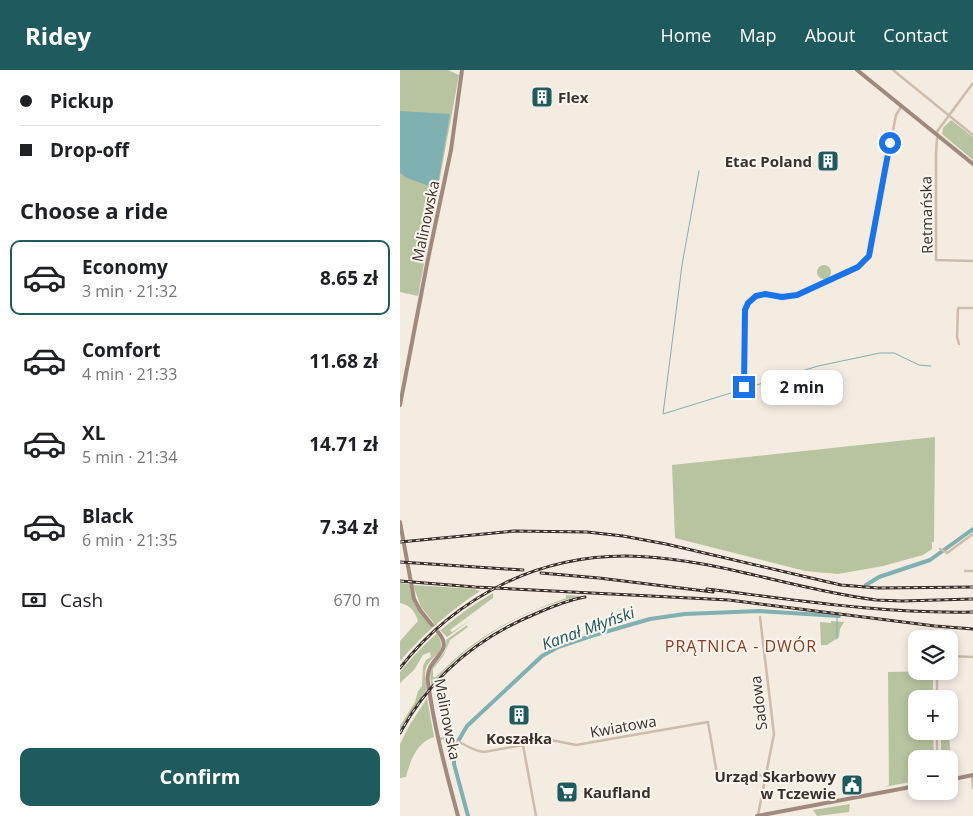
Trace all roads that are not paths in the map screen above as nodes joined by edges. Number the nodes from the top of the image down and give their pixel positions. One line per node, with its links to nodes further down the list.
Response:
1 (462, 70): 14 (street, Malinowska)
2 (857, 70): 5 (street)
3 (893, 70): 6 (street)
4 (973, 83): 6 (street)
5 (902, 105): 7 (street); 13 (street)
6 (949, 115): 7 (street); 8 (street)
7 (938, 134): 9 (street); 10 (street, Retmańska)
8 (973, 135)
9 (973, 164)
10 (973, 261)
11 (973, 308): 12 (street)
12 (959, 344)
13 (744, 387)
14 (400, 406)
15 (400, 522): 21 (street)
16 (973, 534): 17 (street)
17 (940, 548)
18 (973, 570): 19 (street)
19 (965, 571)
20 (760, 617): 28 (street, Sadowa)
21 (432, 625)
22 (438, 632): 25 (street, Malinowska)
23 (958, 656): 24 (street)
24 (973, 657)
25 (438, 739): 26 (street, Kwiatowa); 32 (street, Malinowska)
26 (523, 745): 28 (street, Kwiatowa); 33 (street)
27 (973, 775): 29 (street); 31 (street)
28 (766, 776): 34 (street, Sadowa)
29 (958, 778)
30 (908, 788): 34 (street)
31 (973, 788)
32 (458, 816)
33 (536, 816)
34 (757, 816)

